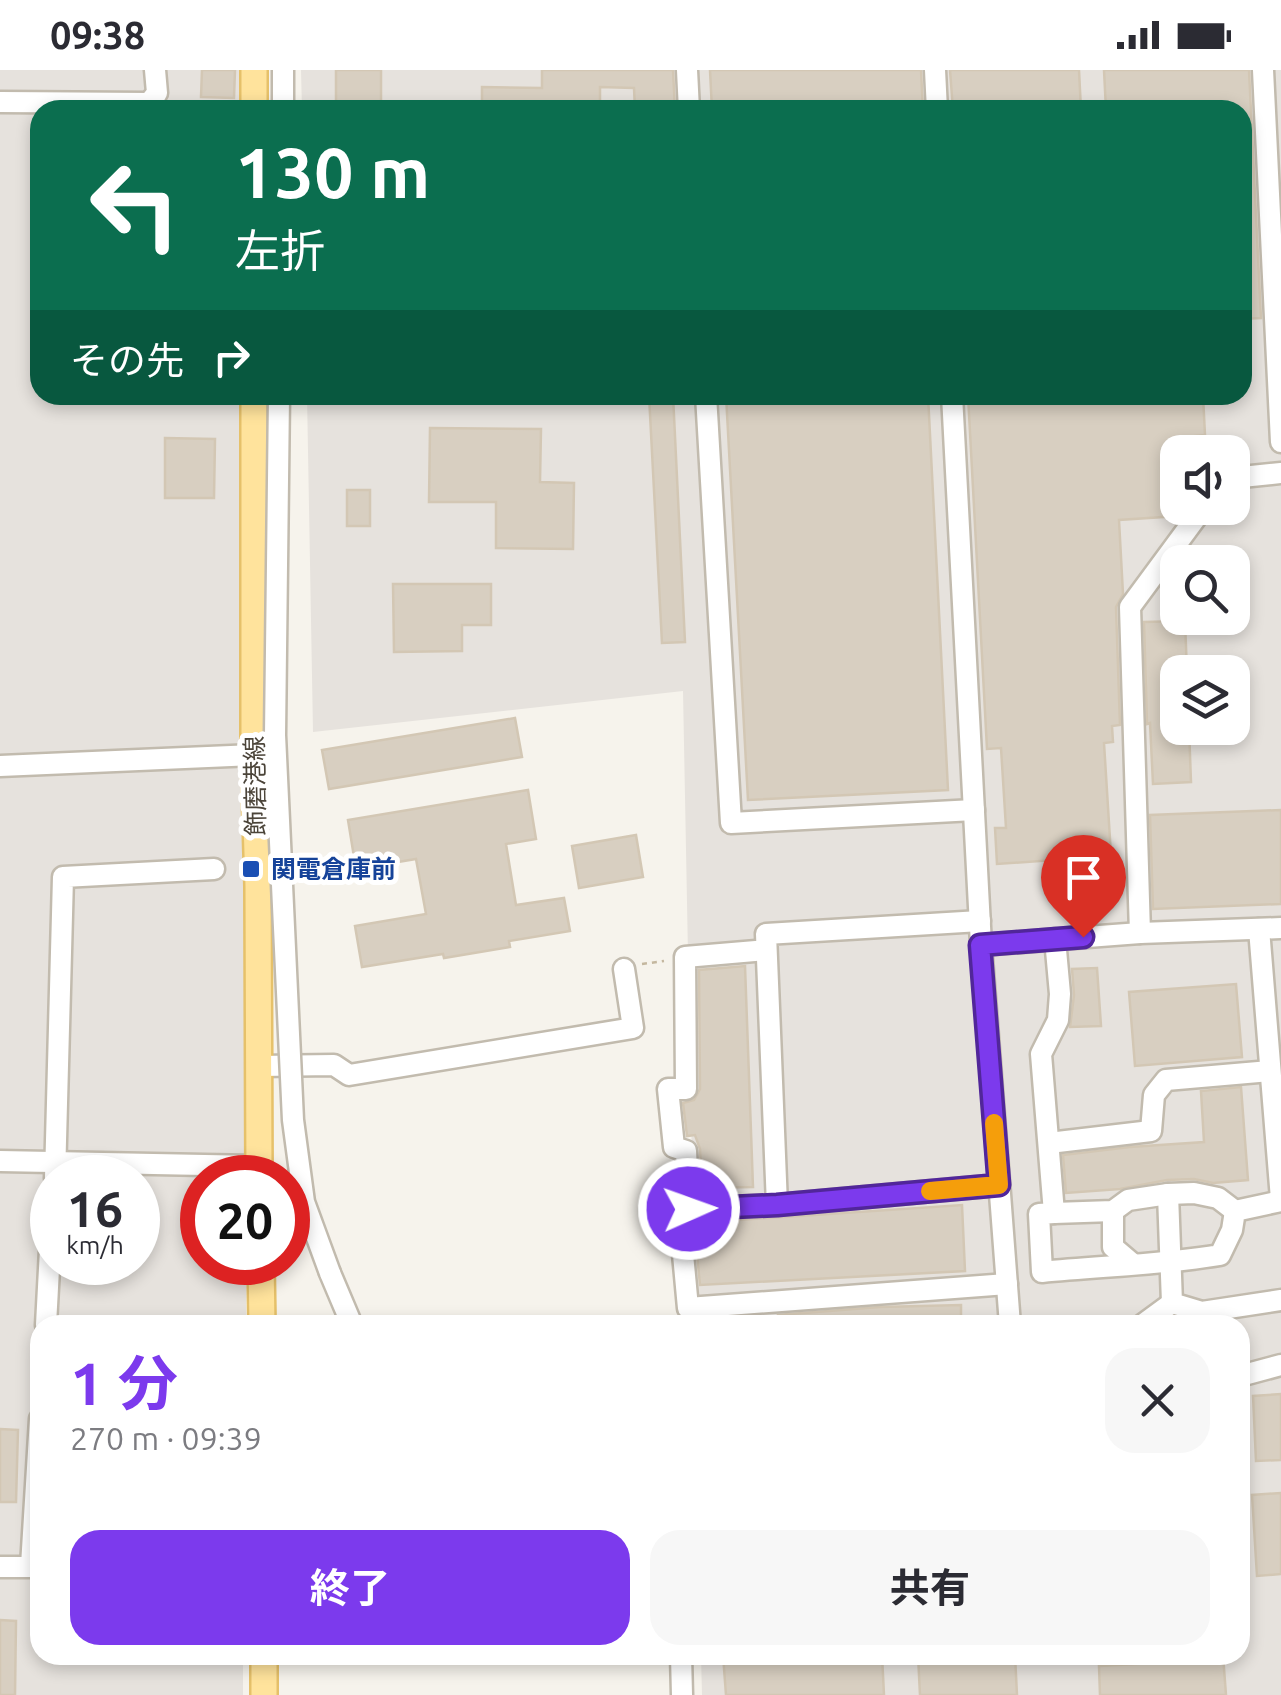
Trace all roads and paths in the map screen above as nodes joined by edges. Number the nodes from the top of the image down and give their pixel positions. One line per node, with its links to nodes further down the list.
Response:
1 (156, 70): 7 (street)
2 (254, 70): 8 (main road)
3 (283, 70): 9 (street)
4 (687, 70): 10 (street)
5 (935, 70): 11 (street)
6 (1262, 70): 18 (street)
7 (151, 100)
8 (254, 100)
9 (283, 100)
10 (688, 100)
11 (937, 100)
12 (0, 102): 13 (street)
13 (30, 103)
14 (254, 405): 22 (main road, 飾磨港線)
15 (279, 405): 60 (street, bridge)
16 (707, 405): 24 (street)
17 (953, 405): 24 (street)
18 (1281, 442)
19 (1281, 473): 20 (street)
20 (1250, 476)
21 (1191, 525): 29 (street)
22 (254, 755): 23 (street); 35 (main road, 飾磨港線)
23 (0, 766)
24 (974, 810): 26 (street)
25 (214, 869): 39 (street)
26 (980, 922): 31 (street); 32 (street)
27 (1281, 928): 28 (street)
28 (1259, 929): 29 (street); 36 (street)
29 (1140, 933): 30 (street)
30 (1055, 940): 31 (street); 38 (street)
31 (980, 945): 43 (street)
32 (766, 950): 33 (street); 46 (street)
33 (685, 958): 34 (path); 47 (street)
34 (628, 967): 35 (street)
35 (259, 1066): 40 (main road, 飾磨港線)
36 (1270, 1071): 37 (street); 38 (street)
37 (1278, 1116): 45 (street)
38 (1049, 1143): 50 (street)
39 (55, 1155)
40 (259, 1155)
41 (0, 1161): 42 (street)
42 (30, 1166)
43 (999, 1185): 46 (street); 53 (street)
44 (1168, 1194): 48 (street); 49 (street); 51 (street)
45 (1281, 1200): 48 (street)
46 (777, 1205): 47 (street)
47 (689, 1209): 53 (street)
48 (1235, 1211): 51 (street)
49 (1113, 1212): 50 (street); 52 (street)
50 (1054, 1213): 52 (street)
51 (1171, 1263): 52 (street); 57 (street)
52 (1133, 1264)
53 (1007, 1284): 61 (street)
54 (48, 1285): 58 (street)
55 (261, 1285): 59 (main road)
56 (1281, 1300): 57 (street)
57 (1172, 1303): 62 (street)
58 (47, 1315)
59 (262, 1315)
60 (348, 1315)
61 (1009, 1315)
62 (1156, 1315)
63 (1281, 1365): 64 (street)
64 (1250, 1373)
65 (0, 1567): 66 (street)
66 (30, 1567)
67 (264, 1665): 69 (main road)
68 (682, 1665): 70 (street)
69 (264, 1695)
70 (682, 1695)

